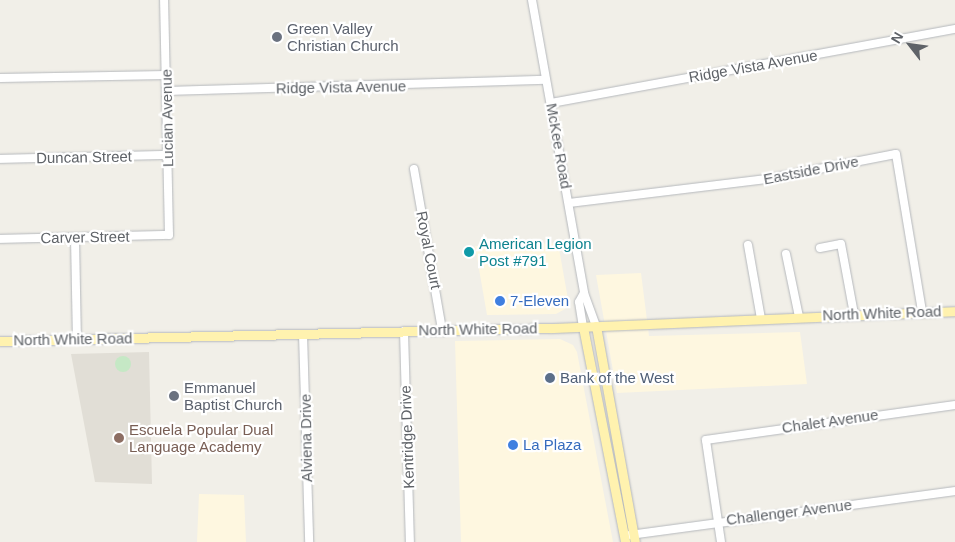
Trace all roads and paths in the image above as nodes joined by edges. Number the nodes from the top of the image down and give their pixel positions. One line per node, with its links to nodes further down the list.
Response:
1 (164, 0): 4 (street, Lucian Avenue)
2 (532, 0): 6 (street, McKee Road)
3 (955, 29): 8 (street, Ridge Vista Avenue)
4 (166, 75): 5 (street); 7 (street, Lucian Avenue)
5 (0, 78)
6 (546, 80): 7 (street, Ridge Vista Avenue); 8 (street, McKee Road)
7 (166, 91): 9 (street, Lucian Avenue)
8 (551, 103): 12 (street, McKee Road)
9 (168, 155): 10 (street, Duncan Street); 13 (street, Lucian Avenue)
10 (0, 159)
11 (414, 169): 27 (street, Royal Court)
12 (569, 203): 19 (street, McKee Road); 20 (street, Eastside Drive)
13 (169, 235): 14 (street, Carver Street)
14 (74, 238): 15 (street, Carver Street); 30 (street)
15 (0, 239)
16 (748, 245): 24 (street)
17 (820, 248): 22 (street)
18 (786, 254): 23 (street)
19 (584, 293): 25 (street, McKee Road); 26 (street, McKee Road)
20 (922, 311): 21 (main road, North White Road); 22 (main road, North White Road)
21 (955, 311)
22 (854, 314): 23 (main road, North White Road)
23 (799, 317): 24 (main road, North White Road)
24 (761, 319): 25 (main road, North White Road)
25 (596, 326): 26 (main road, North White Road); 35 (main road, McKee Road)
26 (583, 327): 27 (main road, North White Road); 36 (main road, McKee Road)
27 (442, 330): 28 (main road, North White Road)
28 (404, 331): 29 (main road, North White Road); 38 (street, Kentridge Drive)
29 (303, 334): 30 (main road, North White Road); 37 (street, Alviena Drive)
30 (77, 339): 31 (main road, North White Road)
31 (0, 341)
32 (955, 405): 34 (street, Chalet Avenue)
33 (955, 491): 34 (street, Challenger Avenue)
34 (717, 522): 35 (street, Challenger Avenue); 39 (street)
35 (635, 538): 36 (street, Challenger Avenue)
36 (624, 539)
37 (309, 542)
38 (410, 542)
39 (721, 542)

